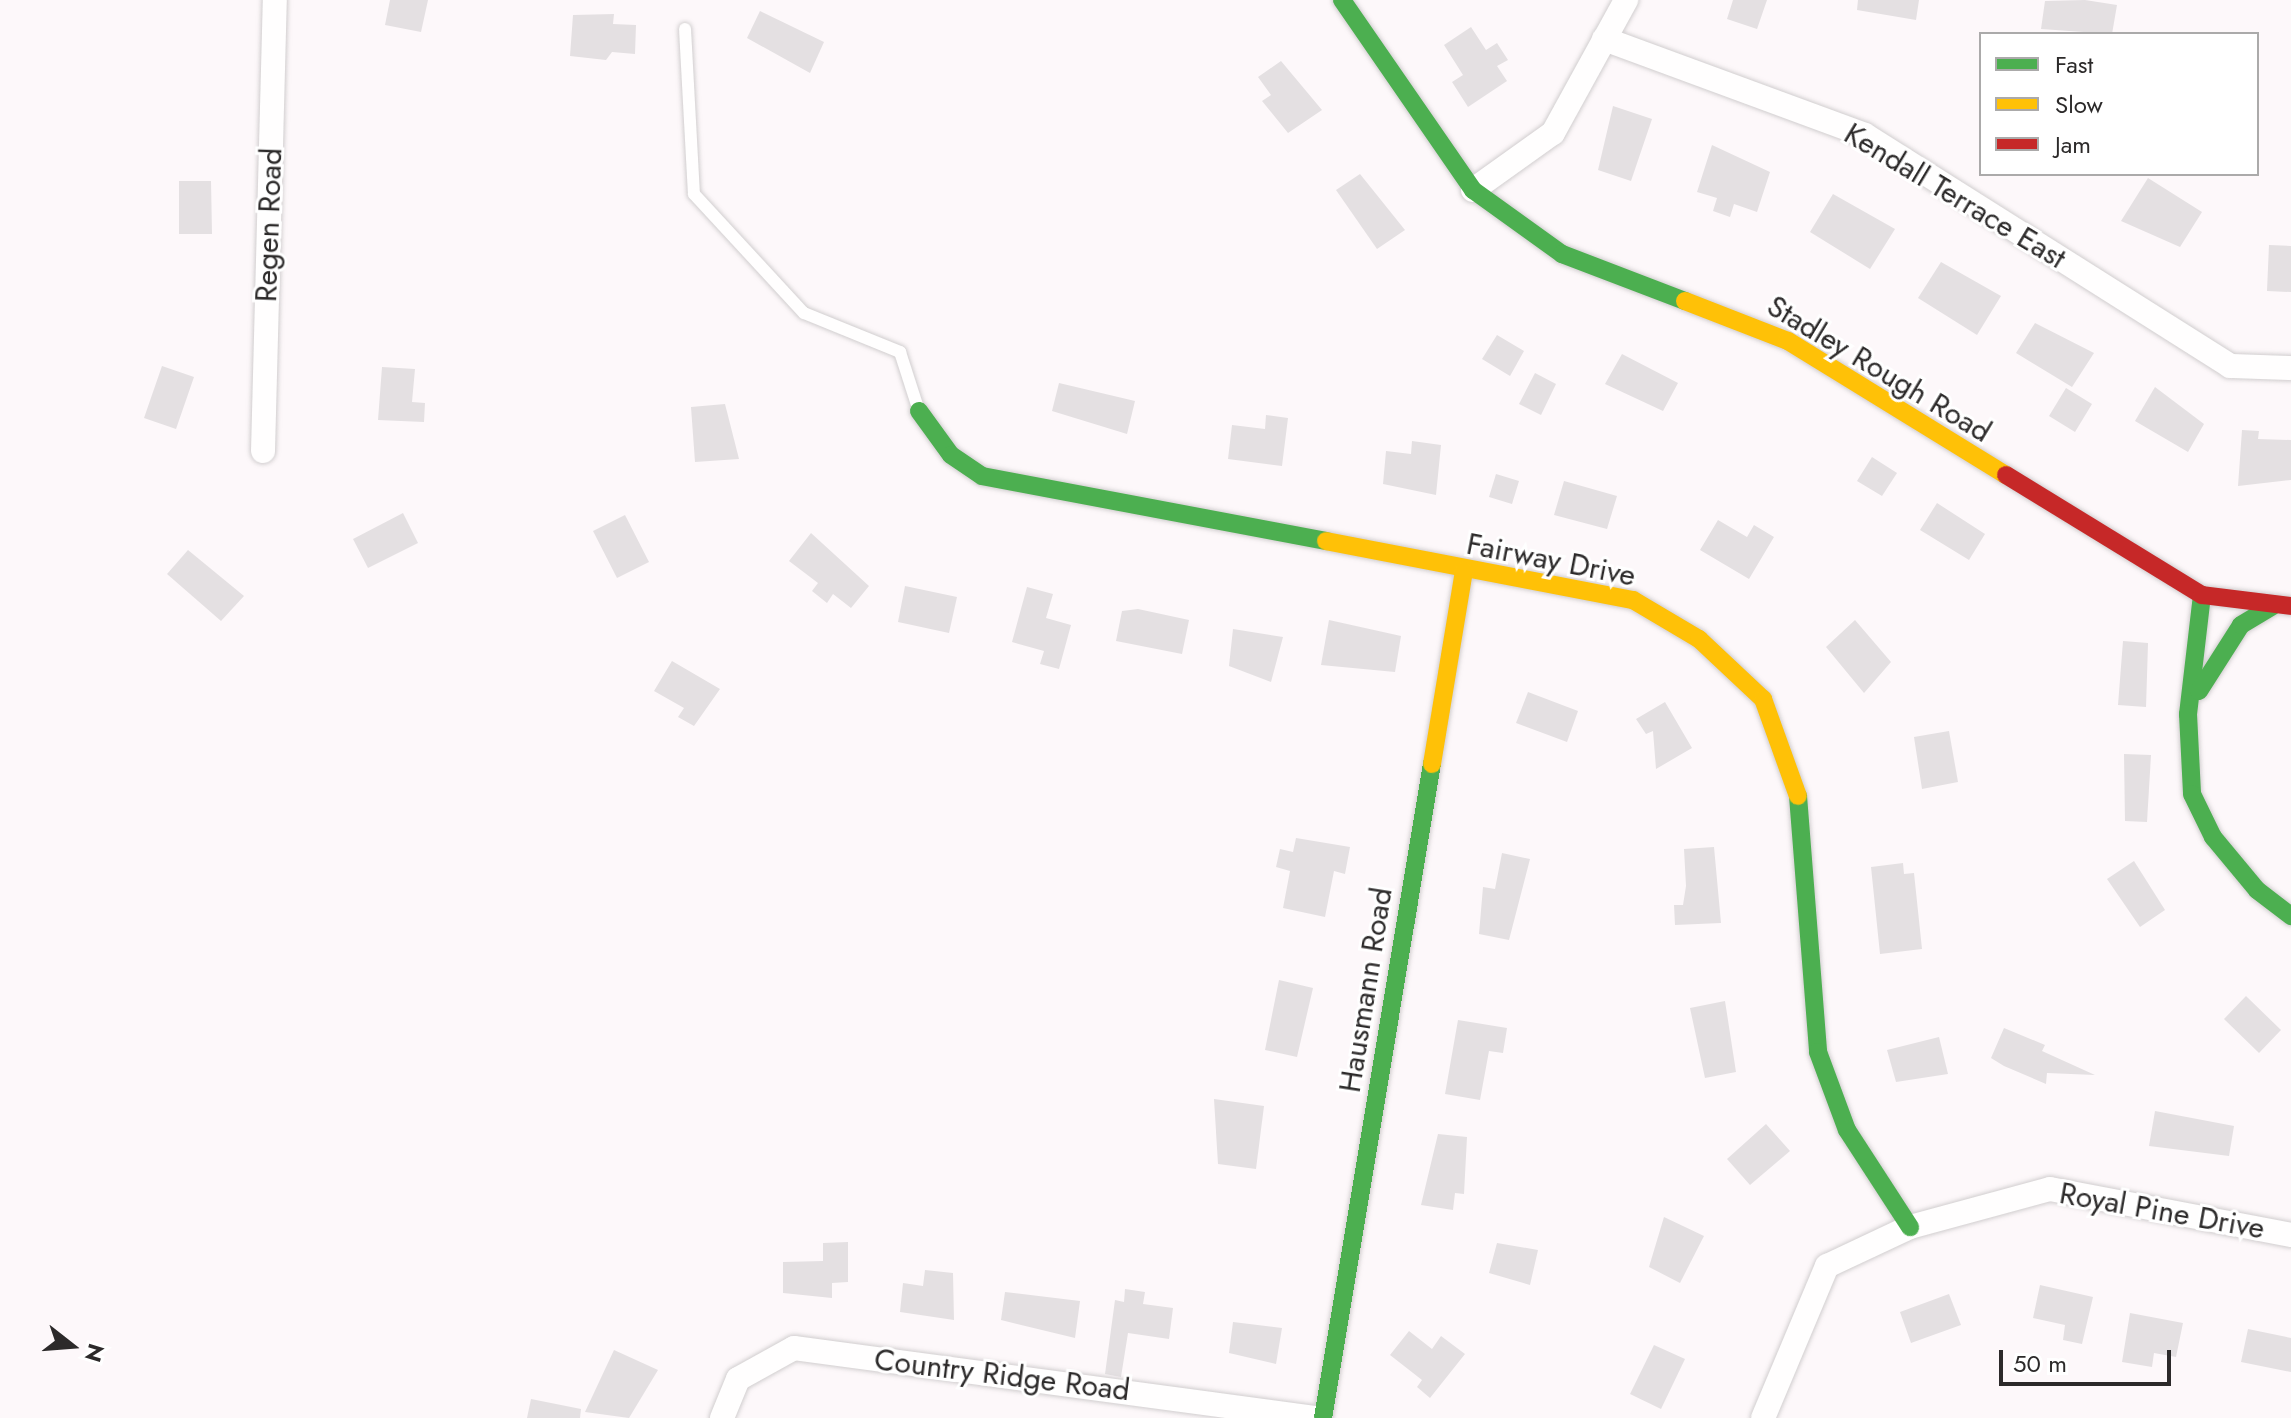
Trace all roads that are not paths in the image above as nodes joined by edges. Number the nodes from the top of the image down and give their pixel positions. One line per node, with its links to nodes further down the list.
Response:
1 (275, 0): 9 (street, Regen Road)
2 (1342, 0): 6 (street, Stadley Rough Road)
3 (1626, 0): 5 (street)
4 (685, 29): 8 (lane)
5 (1604, 39): 6 (street); 7 (street, Kendall Terrace East)
6 (1473, 190): 11 (street, Stadley Rough Road)
7 (2291, 368)
8 (919, 411): 10 (street, Fairway Drive)
9 (263, 451)
10 (1464, 571): 15 (street, Fairway Drive); 19 (street, Hausmann Road)
11 (2202, 595): 12 (street, Stadley Rough Road); 13 (street)
12 (2282, 606): 13 (street)
13 (2188, 714): 14 (street)
14 (2291, 916)
15 (1910, 1227): 16 (street, Royal Pine Drive); 20 (street, Royal Pine Drive)
16 (2291, 1235)
17 (722, 1418): 18 (street, Country Ridge Road)
18 (1316, 1418)
19 (1323, 1418)
20 (1763, 1418)

